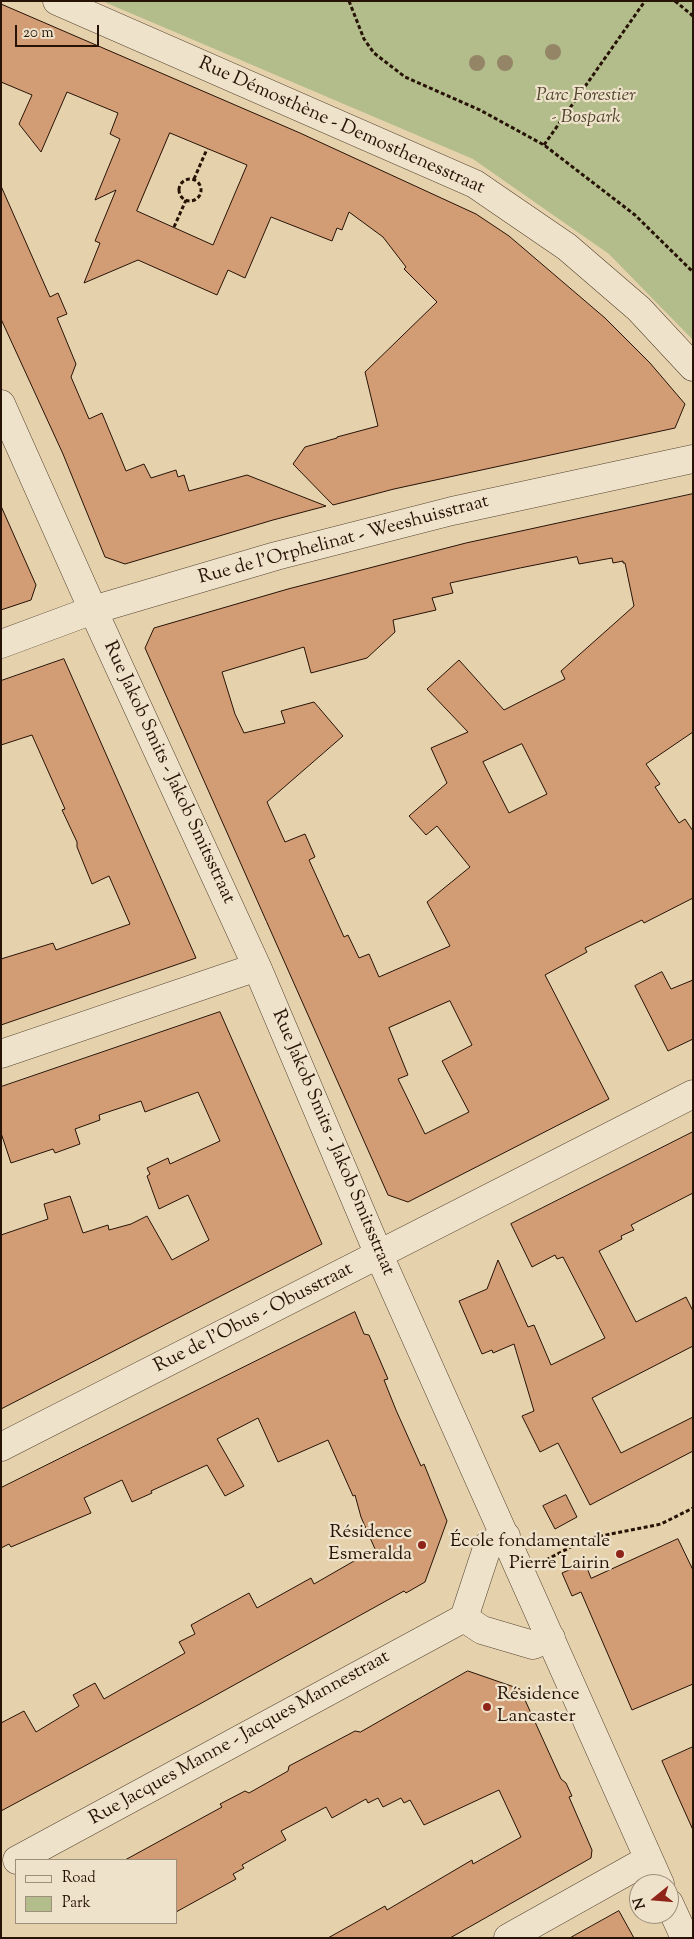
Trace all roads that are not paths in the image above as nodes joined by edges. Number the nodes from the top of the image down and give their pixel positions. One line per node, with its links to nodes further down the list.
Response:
1 (57, 1): 2 (street, Rue Démosthène - Demosthenesstraat)
2 (693, 366)
3 (1, 404): 5 (street, Rue Jakob Smits - Jakob Smitsstraat)
4 (693, 459): 5 (street, Rue de l'Orphelinat - Weeshuisstraat)
5 (93, 610): 6 (street, Rue de l'Orphelinat - Weeshuisstraat); 7 (street, Rue Jakob Smits - Jakob Smitsstraat)
6 (1, 644)
7 (257, 966): 8 (street); 10 (street, Rue Jakob Smits - Jakob Smitsstraat)
8 (1, 1054)
9 (693, 1094): 10 (street, Rue de l'Obus - Obusstraat)
10 (379, 1255): 11 (street, Rue de l'Obus - Obusstraat); 12 (street, Rue Jakob Smits - Jakob Smitsstraat)
11 (1, 1447)
12 (506, 1536): 13 (street); 14 (street, Rue Jakob Smits - Jakob Smitsstraat)
13 (464, 1618): 14 (street); 15 (street, Rue Jacques Manne - Jacques Mannestraat)
14 (551, 1638): 16 (street, Rue Jakob Smits - Jakob Smitsstraat)
15 (19, 1859)
16 (649, 1859): 19 (street, Rue Jakob Smits - Jakob Smitsstraat); 21 (street)
17 (15, 1861): 18 (street, Rue Jacques Manne - Jacques Mannestraat)
18 (1, 1869)
19 (656, 1874)
20 (679, 1924): 22 (street)
21 (508, 1938)
22 (685, 1938)

